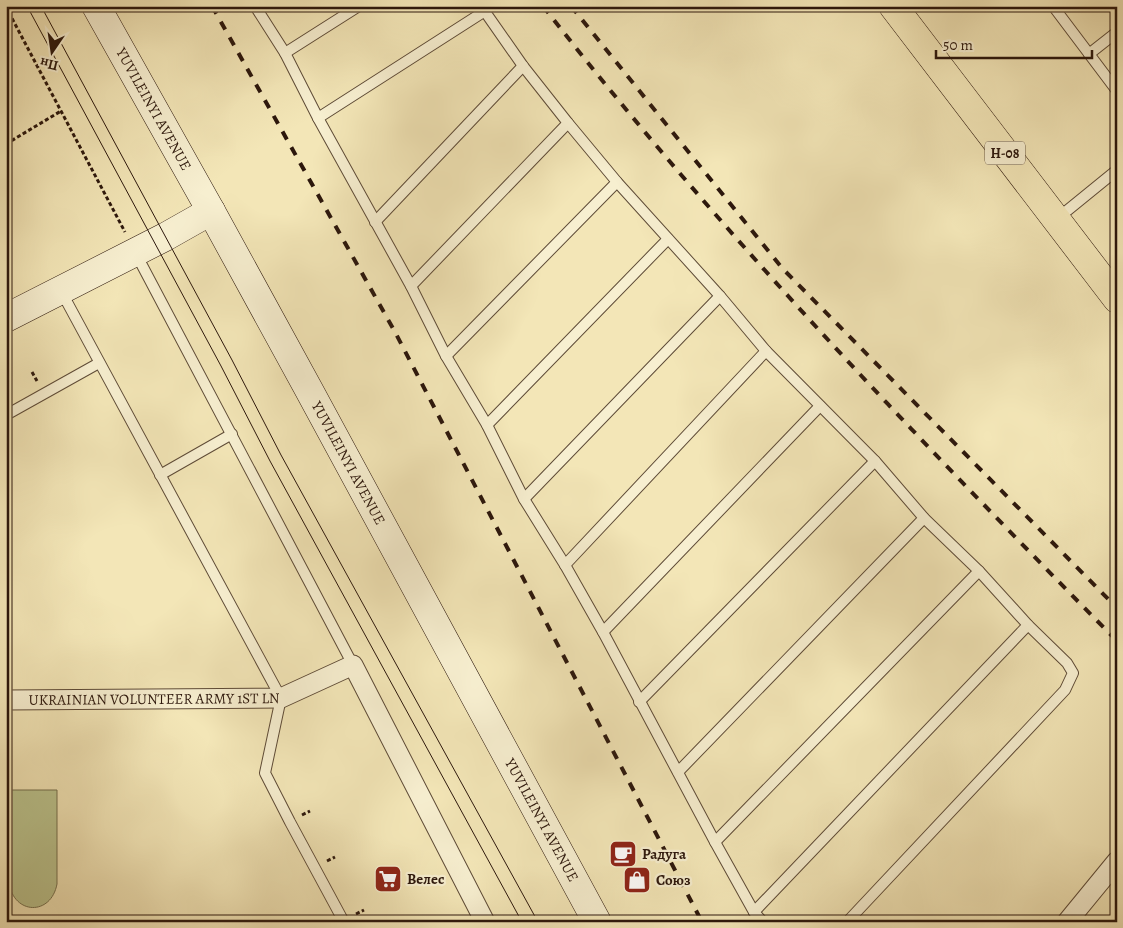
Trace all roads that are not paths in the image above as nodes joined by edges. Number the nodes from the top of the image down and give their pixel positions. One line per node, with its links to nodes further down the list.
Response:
1 (96, 6): 16 (main road, YUVILEINYI AVENUE)
2 (255, 6): 8 (lane)
3 (359, 6): 8 (lane)
4 (894, 6): 17 (main road, Н-08)
5 (1053, 6): 9 (lane)
6 (483, 9): 10 (lane); 12 (lane)
7 (1117, 32): 9 (lane)
8 (285, 53): 12 (lane)
9 (1089, 54): 11 (lane)
10 (523, 66): 13 (lane); 18 (lane)
11 (1117, 91)
12 (318, 118): 18 (lane)
13 (568, 123): 15 (lane); 21 (lane)
14 (1117, 170): 17 (lane)
15 (617, 182): 19 (lane); 27 (lane)
16 (211, 210): 20 (main road); 51 (main road, YUVILEINYI AVENUE)
17 (1055, 220): 22 (main road, Н-08)
18 (375, 222): 21 (lane)
19 (668, 239): 24 (lane); 31 (lane)
20 (135, 252): 23 (main road); 32 (lane)
21 (411, 286): 27 (lane)
22 (1113, 287)
23 (61, 290): 25 (main road); 28 (lane)
24 (720, 296): 26 (lane); 35 (lane)
25 (6, 318)
26 (766, 351): 29 (lane); 37 (lane)
27 (446, 356): 31 (lane)
28 (99, 363): 30 (lane); 34 (lane)
29 (820, 406): 33 (lane); 40 (lane)
30 (6, 415)
31 (487, 425): 35 (lane)
32 (232, 434): 34 (lane); 41 (lane)
33 (875, 461): 36 (lane); 44 (lane)
34 (160, 475): 42 (lane)
35 (524, 499): 37 (lane)
36 (924, 518): 38 (lane); 45 (lane)
37 (565, 565): 40 (lane)
38 (979, 571): 39 (lane); 46 (lane)
39 (1028, 625): 48 (lane); 53 (lane)
40 (603, 632): 44 (lane)
41 (353, 665): 42 (street, UKRAINIAN VOLUNTEER ARMY 1ST LN); 50 (street)
42 (281, 698): 43 (street, UKRAINIAN VOLUNTEER ARMY 1ST LN); 49 (lane)
43 (6, 700)
44 (639, 702): 45 (lane)
45 (678, 772): 46 (lane)
46 (714, 842): 48 (lane)
47 (1117, 861): 54 (street)
48 (754, 912): 52 (lane)
49 (344, 922)
50 (485, 922)
51 (597, 922)
52 (763, 922)
53 (847, 922)
54 (1067, 922)

